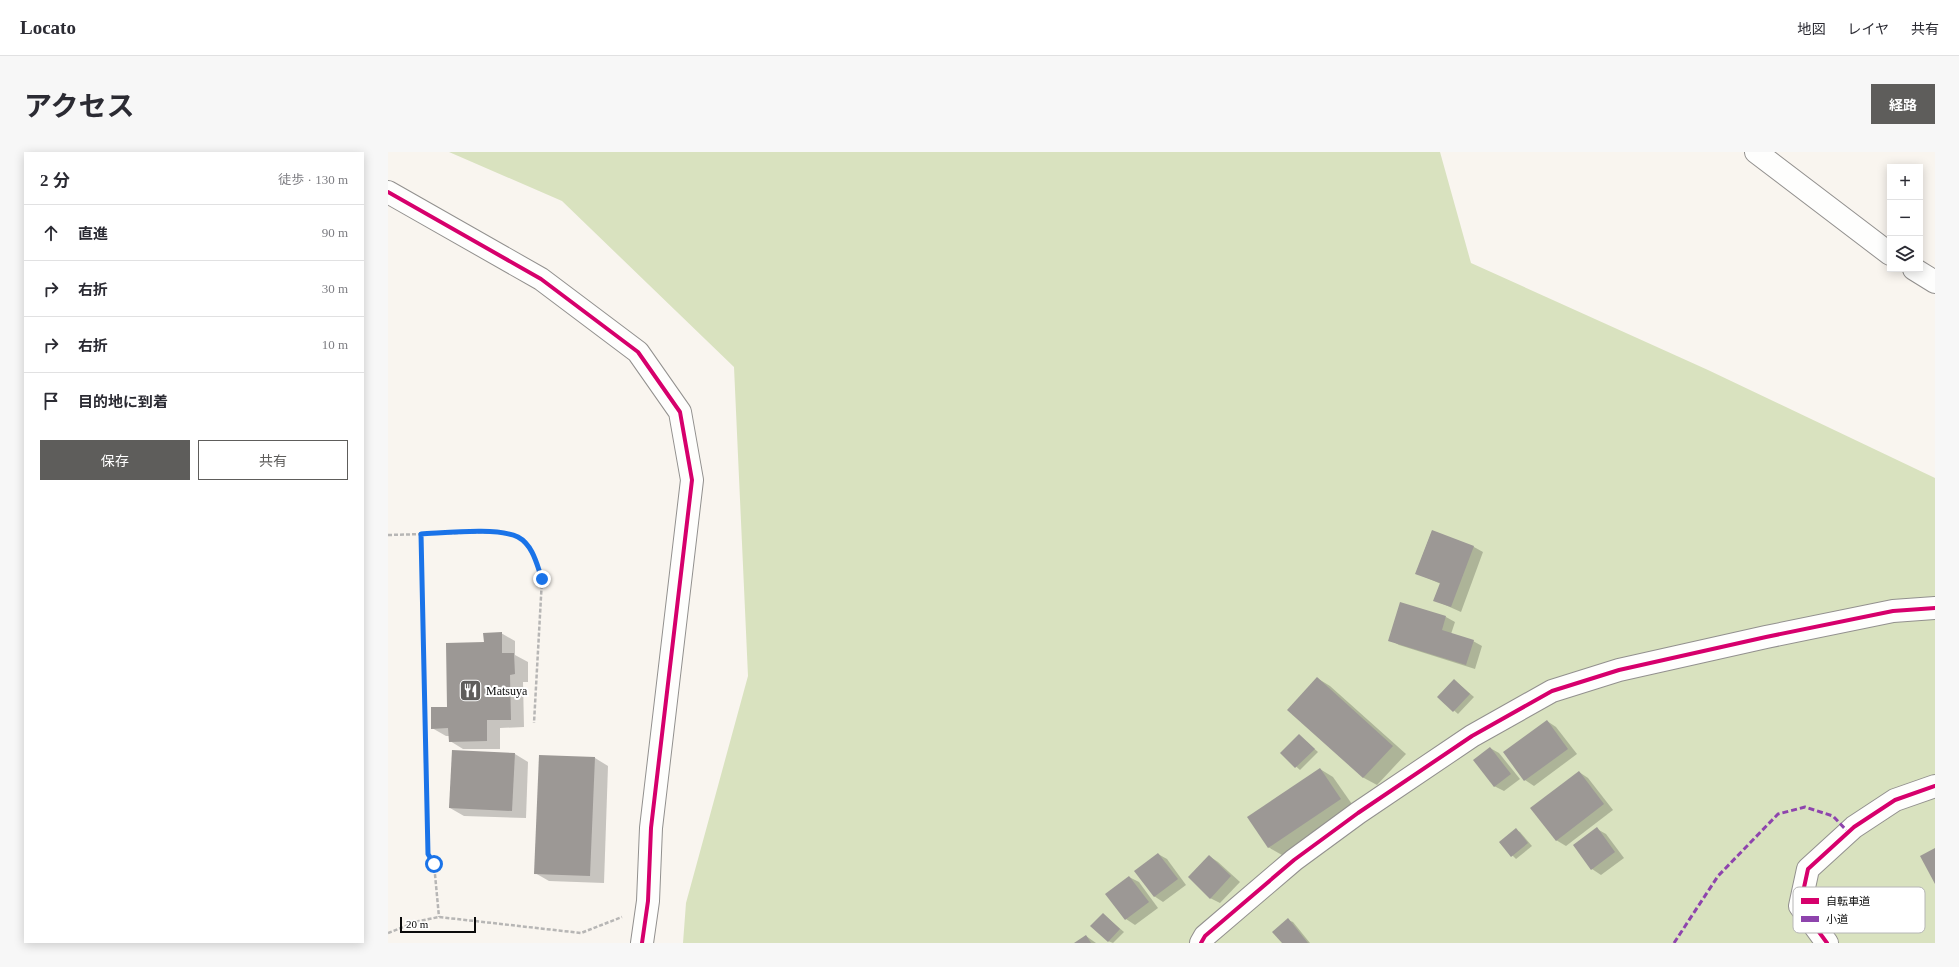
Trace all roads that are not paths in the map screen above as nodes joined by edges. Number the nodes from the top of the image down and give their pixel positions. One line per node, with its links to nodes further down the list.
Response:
1 (1756, 152): 3 (street)
2 (388, 192): 10 (street)
3 (1887, 252)
4 (1919, 272): 5 (street)
5 (1935, 282)
6 (1935, 608): 11 (street)
7 (1935, 786): 8 (street)
8 (1804, 887)
9 (1820, 933): 12 (street)
10 (642, 943)
11 (1201, 943)
12 (1827, 943)

